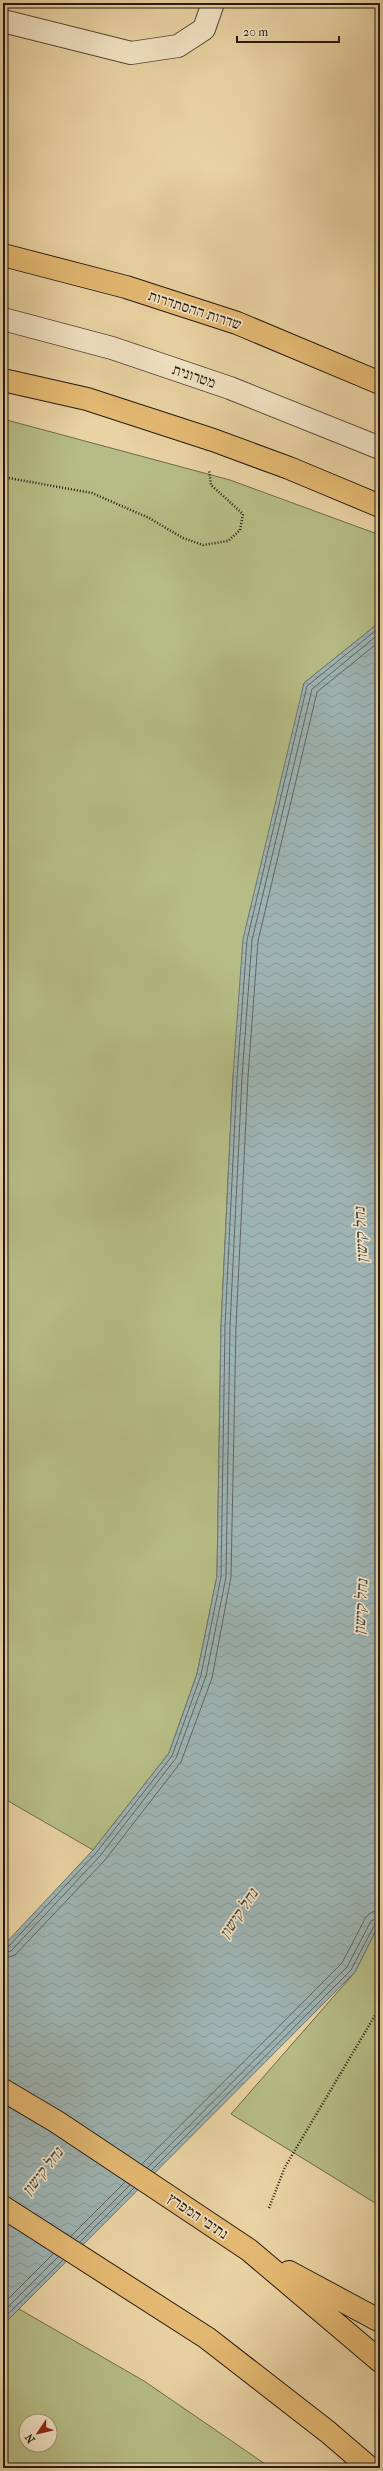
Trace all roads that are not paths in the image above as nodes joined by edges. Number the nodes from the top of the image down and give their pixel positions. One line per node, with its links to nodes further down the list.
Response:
1 (213, 3): 2 (lane)
2 (3, 21)
3 (3, 255): 6 (highway, שדרות ההסתדרות)
4 (3, 319): 7 (lane, מטרונית)
5 (3, 380): 8 (highway)
6 (380, 383)
7 (380, 448)
8 (380, 506)
9 (3, 2090): 11 (highway, נתיבי המפרץ)
10 (3, 2207): 14 (highway)
11 (249, 2250): 12 (highway); 13 (highway, נתיבי המפרץ)
12 (380, 2321)
13 (380, 2361)
14 (370, 2468)

